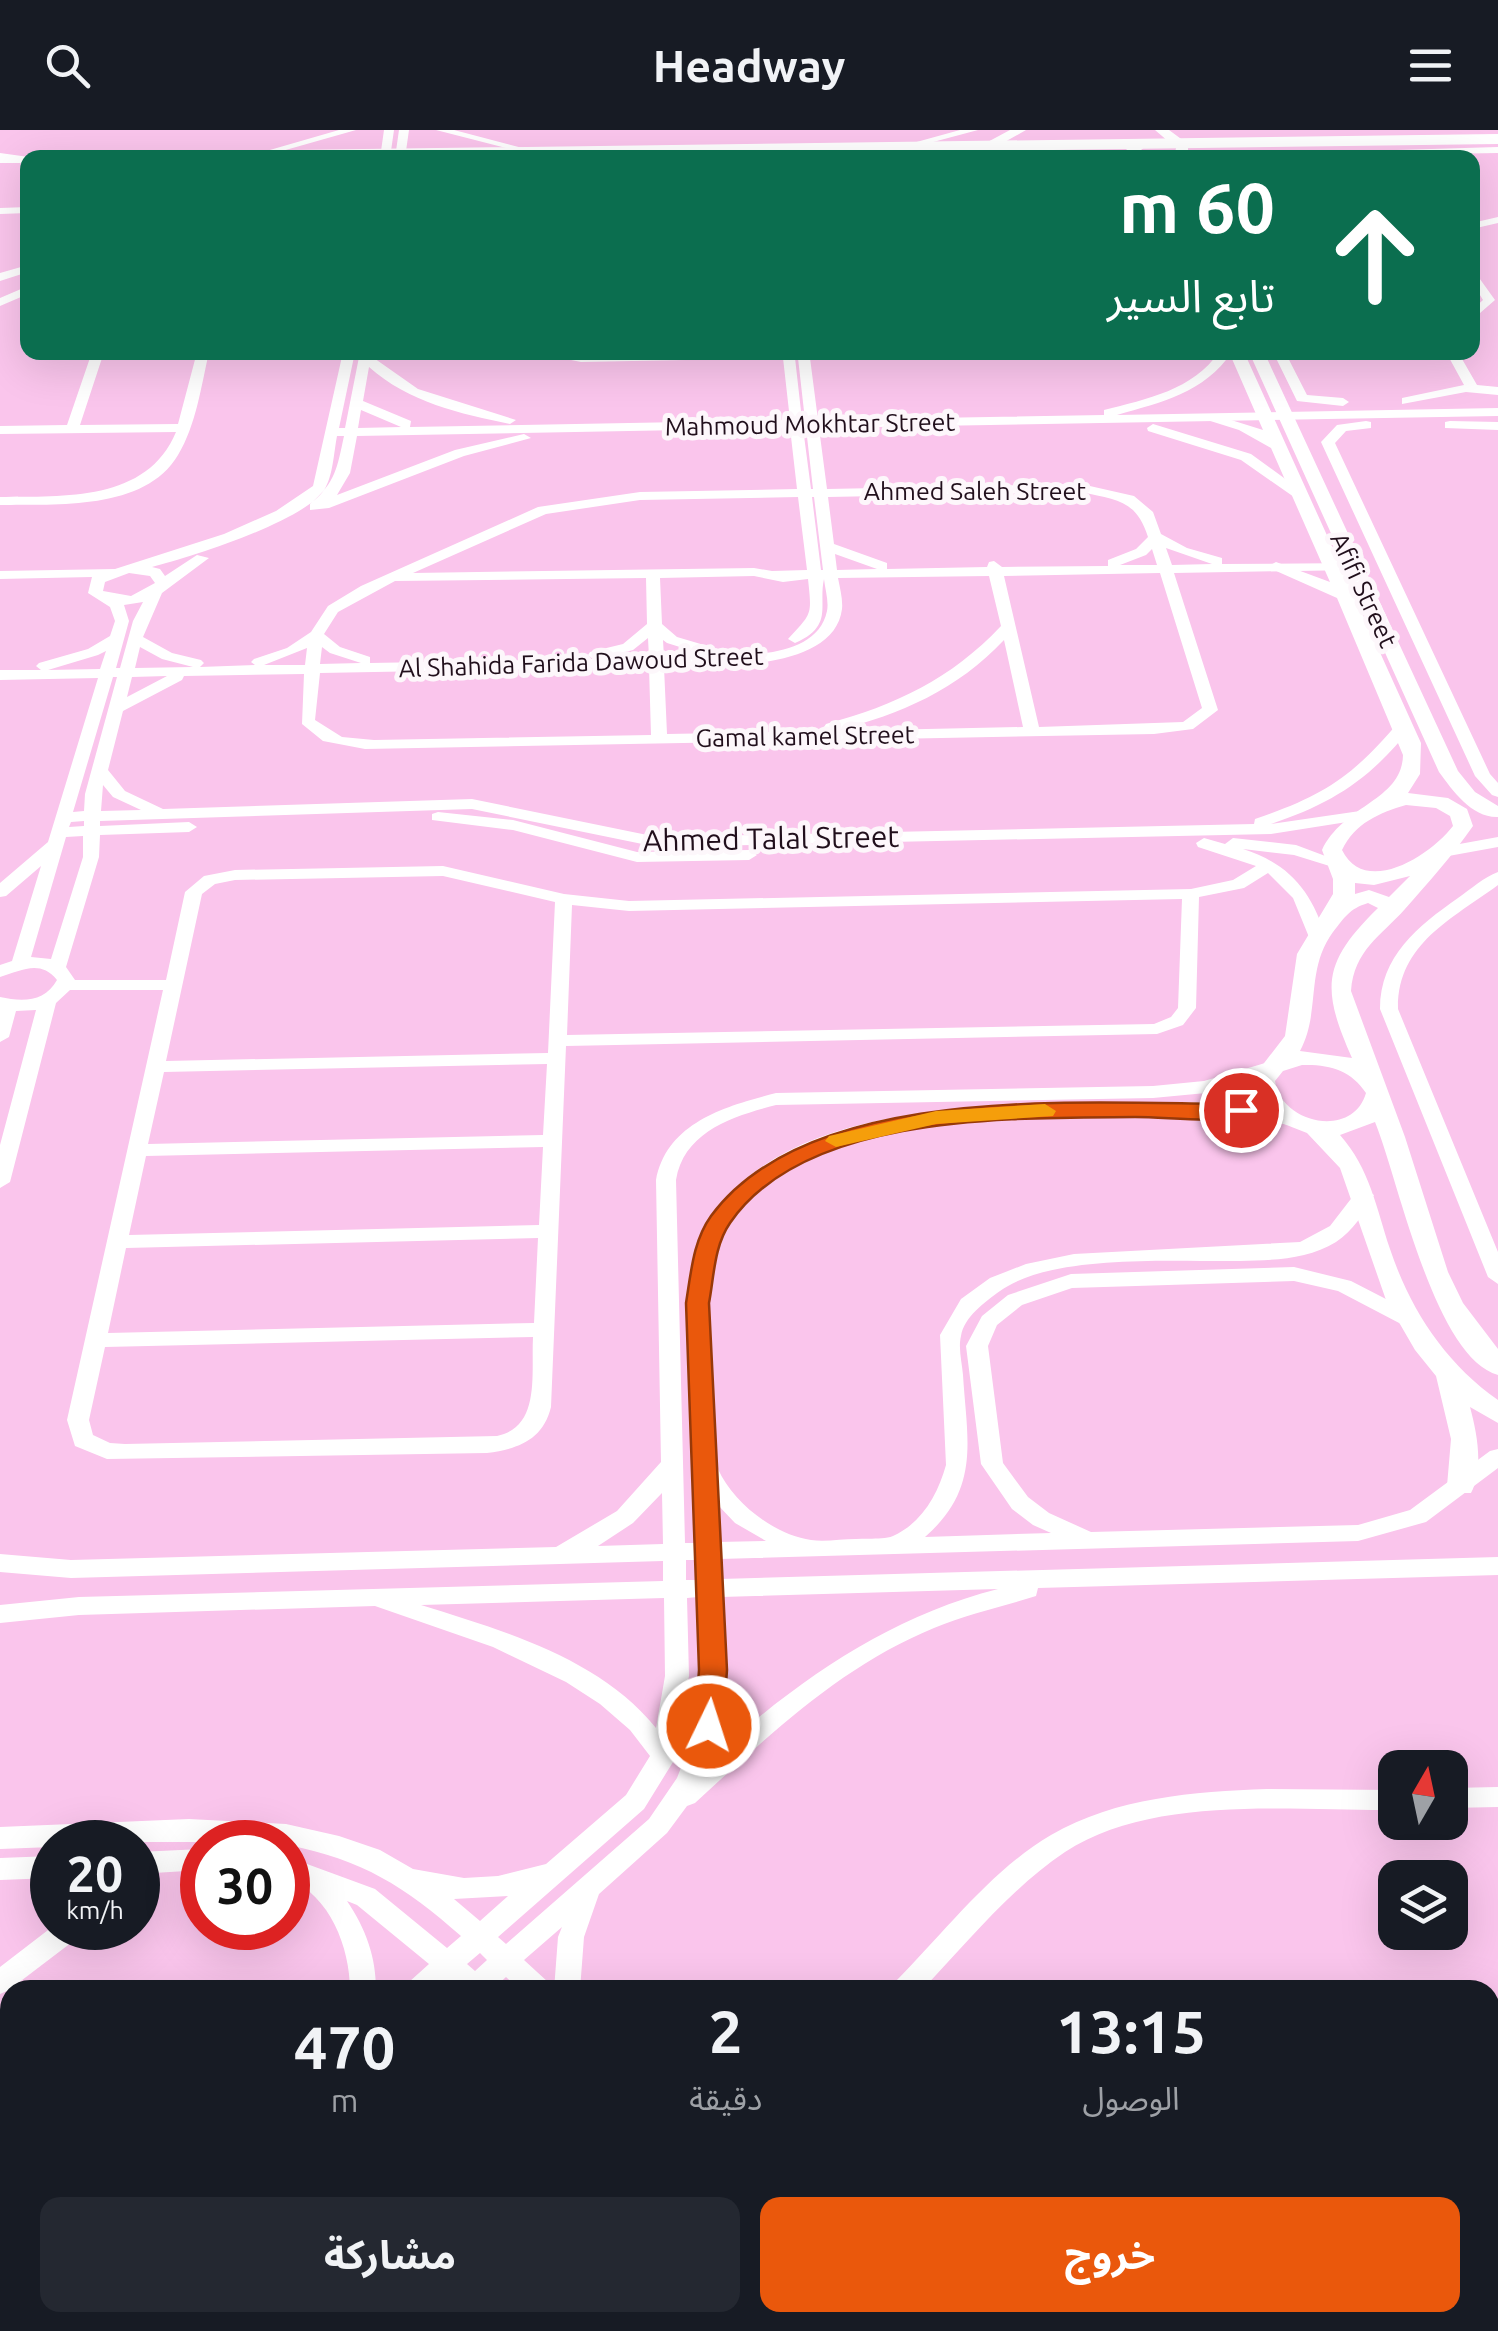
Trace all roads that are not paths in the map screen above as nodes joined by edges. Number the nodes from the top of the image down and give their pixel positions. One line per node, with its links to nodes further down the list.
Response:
1 (352, 130): 9 (street)
2 (441, 130): 11 (street)
3 (974, 130): 7 (street)
4 (1020, 130): 8 (street)
5 (394, 145): 10 (main road)
6 (1498, 145): 16 (main road); 17 (street)
7 (906, 146): 8 (main road); 12 (main road)
8 (990, 148): 13 (main road); 14 (street); 15 (main road)
9 (276, 150)
10 (428, 150)
11 (515, 150)
12 (828, 150)
13 (902, 150)
14 (1001, 150)
15 (1077, 150)
16 (1321, 150)
17 (1414, 150)
18 (1480, 282): 19 (street)
19 (1480, 311)
20 (95, 360): 53 (street)
21 (201, 360): 49 (street)
22 (348, 360): 50 (street)
23 (364, 360): 38 (street)
24 (370, 360): 46 (street)
25 (756, 360): 33 (street)
26 (797, 360): 33 (street)
27 (825, 360): 33 (street)
28 (1220, 360): 42 (street)
29 (1240, 360): 34 (street, Afifi Street)
30 (1258, 360): 40 (street, Afifi Street)
31 (1283, 360): 35 (street)
32 (1456, 360): 35 (street)
33 (798, 373): 37 (street)
34 (1249, 381): 40 (street, Afifi Street); 41 (street)
35 (1472, 388): 36 (street); 39 (street)
36 (1498, 394)
37 (801, 398): 44 (street); 45 (street); 47 (street)
38 (356, 403): 48 (street); 51 (street)
39 (1459, 410): 40 (street, Mahmoud Mokhtar Street); 43 (street, Mahmoud Mokhtar Street)
40 (1274, 413): 41 (street, Mahmoud Mokhtar Street); 56 (street, Afifi Street); 71 (street, Afifi Street)
41 (1206, 415): 42 (street, Mahmoud Mokhtar Street); 56 (street)
42 (1108, 416): 44 (street, Mahmoud Mokhtar Street); 62 (street)
43 (1496, 419): 121 (street)
44 (857, 420): 45 (street, Mahmoud Mokhtar Street); 55 (street)
45 (804, 421): 47 (street, Mahmoud Mokhtar Street); 55 (street)
46 (517, 422): 47 (street, Mahmoud Mokhtar Street); 48 (street, Mahmoud Mokhtar Street)
47 (746, 422): 52 (street, Mahmoud Mokhtar Street); 55 (street)
48 (405, 427): 51 (street, Mahmoud Mokhtar Street); 52 (street, Mahmoud Mokhtar Street); 57 (street)
49 (181, 428): 53 (street); 63 (street)
50 (335, 428): 51 (street, Mahmoud Mokhtar Street); 77 (street)
51 (351, 428): 57 (street)
52 (593, 428): 64 (street)
53 (72, 429): 54 (street)
54 (0, 430)
55 (807, 445): 58 (street)
56 (1276, 445): 62 (street, Afifi Street)
57 (347, 453): 64 (street)
58 (810, 473): 59 (street); 60 (street); 61 (street)
59 (868, 492): 60 (street, Ahmed Saleh Street); 65 (street); 66 (street, Ahmed Saleh Street)
60 (813, 493): 61 (street, Ahmed Saleh Street); 65 (street)
61 (754, 494): 65 (street); 69 (street, Ahmed Saleh Street)
62 (1299, 494): 67 (street, Afifi Street)
63 (0, 501)
64 (313, 508): 88 (street)
65 (816, 513): 68 (street)
66 (1156, 537): 73 (street); 74 (street); 75 (street, Ahmed Saleh Street)
67 (1305, 541): 70 (street, Afifi Street); 72 (street)
68 (820, 546): 78 (street); 79 (street); 81 (street)
69 (454, 549): 85 (street); 86 (street, Ahmed Saleh Street)
70 (1329, 562): 71 (street); 72 (street); 90 (street, Afifi Street)
71 (1352, 562): 120 (street, Afifi Street)
72 (1275, 563): 73 (street); 90 (street)
73 (1218, 564): 75 (street); 89 (street)
74 (1115, 566): 75 (street); 76 (street); 80 (street); 89 (street)
75 (1165, 566): 89 (street, Gamal kamel Street)
76 (995, 568): 78 (street); 80 (street); 82 (street); 92 (street)
77 (120, 570): 84 (street); 88 (street); 91 (street)
78 (890, 570): 79 (street); 82 (street); 93 (street)
79 (823, 571): 81 (street); 93 (street)
80 (1042, 571): 92 (street)
81 (774, 572): 83 (street); 93 (street)
82 (949, 573): 92 (street)
83 (653, 574): 85 (street); 94 (street)
84 (0, 575)
85 (498, 576): 86 (street)
86 (391, 578): 96 (street, Ahmed Saleh Street)
87 (0, 584): 91 (street)
88 (159, 589): 91 (street); 98 (street)
89 (1174, 593): 116 (street, Gamal kamel Street)
90 (1344, 594): 115 (street, Afifi Street)
91 (99, 595): 97 (street)
92 (1002, 597): 95 (street)
93 (826, 598): 99 (street, Al Shahida Farida Dawoud Street)
94 (655, 625): 99 (street); 100 (street); 101 (street)
95 (1008, 627): 116 (street); 117 (street)
96 (316, 635): 102 (street); 103 (street); 104 (street)
97 (116, 638): 107 (street); 109 (street)
98 (135, 638): 106 (street); 108 (street)
99 (717, 657): 100 (street, Al Shahida Farida Dawoud Street); 111 (street)
100 (656, 658): 101 (street, Al Shahida Farida Dawoud Street); 111 (street)
101 (595, 660): 102 (street, Al Shahida Farida Dawoud Street); 111 (street)
102 (366, 664): 103 (street, Al Shahida Farida Dawoud Street); 112 (street)
103 (312, 665): 104 (street, Al Shahida Farida Dawoud Street); 112 (street)
104 (258, 666): 106 (street, Al Shahida Farida Dawoud Street); 112 (street)
105 (0, 667): 109 (street)
106 (197, 667): 108 (street, Al Shahida Farida Dawoud Street); 114 (street)
107 (108, 669): 108 (street, Al Shahida Farida Dawoud Street); 109 (street, Al Shahida Farida Dawoud Street); 113 (street)
108 (127, 669): 114 (street)
109 (40, 670): 110 (street); 113 (street)
110 (0, 675)
111 (658, 686): 118 (street)
112 (307, 695): 118 (street, Gamal kamel Street)
113 (97, 705): 125 (street)
114 (116, 708): 119 (street)
115 (1404, 726): 122 (street, Afifi Street); 126 (street)
116 (1032, 732): 117 (street, Gamal kamel Street)
117 (793, 736): 118 (street, Gamal kamel Street)
118 (660, 739)
119 (100, 771): 123 (street); 124 (street)
120 (1455, 801): 121 (street); 122 (street); 130 (street)
121 (1496, 806)
122 (1367, 812): 126 (street, Ahmed Talal Street); 131 (street)
123 (178, 813): 124 (street, Ahmed Talal Street); 128 (street, Ahmed Talal Street)
124 (92, 823): 125 (street, Ahmed Talal Street); 128 (street, Ahmed Talal Street); 143 (street)
125 (61, 830): 133 (street); 138 (street)
126 (1236, 831): 128 (street, Ahmed Talal Street); 129 (street)
127 (1498, 842): 130 (street)
128 (869, 844): 129 (street, Ahmed Talal Street)
129 (1271, 855): 131 (street); 134 (street); 139 (street)
130 (1438, 856): 131 (street); 137 (street)
131 (1337, 864): 136 (street)
132 (1498, 877): 159 (street)
133 (0, 892)
134 (1191, 894): 135 (street); 148 (street)
135 (564, 899): 144 (street); 148 (street)
136 (1340, 905): 137 (street); 139 (street)
137 (1396, 908): 151 (street)
138 (32, 930): 140 (street); 141 (street)
139 (1317, 938): 149 (street)
140 (0, 956)
141 (20, 964): 142 (street); 143 (street)
142 (0, 972)
143 (61, 976): 144 (street); 145 (street)
144 (172, 986): 150 (street)
145 (48, 1000): 146 (street); 155 (street)
146 (4, 1004): 147 (street)
147 (0, 1036)
148 (557, 1049): 150 (street); 153 (street)
149 (1276, 1065): 151 (street); 152 (street); 167 (street)
150 (154, 1068): 154 (street)
151 (1376, 1093): 152 (street); 163 (street)
152 (1302, 1123): 156 (street); 168 (street)
153 (553, 1142): 154 (street); 157 (street)
154 (136, 1150): 158 (street)
155 (0, 1182)
156 (1364, 1195): 160 (street); 171 (street)
157 (548, 1231): 158 (street); 161 (street)
158 (116, 1242): 162 (street)
159 (1498, 1276)
160 (1408, 1319): 164 (street); 170 (street)
161 (543, 1330): 162 (street); 162 (street)
162 (95, 1340)
163 (1498, 1366)
164 (1446, 1372): 165 (street); 169 (street)
165 (1498, 1413)
166 (1498, 1457): 169 (street)
167 (670, 1466): 174 (street); 175 (street)
168 (705, 1466): 172 (street); 173 (street)
169 (1461, 1486): 170 (street)
170 (1094, 1542): 171 (street)
171 (893, 1547): 172 (street)
172 (813, 1549): 173 (street)
173 (708, 1552): 174 (street); 179 (street)
174 (673, 1553): 175 (street); 180 (street)
175 (549, 1556): 176 (street)
176 (0, 1563)
177 (1498, 1566): 178 (street)
178 (1082, 1578): 179 (street); 187 (street)
179 (710, 1588): 180 (street); 187 (street)
180 (674, 1590): 181 (street); 183 (street)
181 (369, 1598): 182 (street); 183 (street)
182 (0, 1614)
183 (664, 1755): 190 (street)
184 (1498, 1797): 185 (street)
185 (1468, 1798)
186 (1378, 1800): 207 (street)
187 (674, 1808): 195 (street)
188 (0, 1838): 192 (street)
189 (30, 1868): 191 (street)
190 (563, 1868): 192 (street); 196 (street)
191 (0, 1870)
192 (396, 1872): 196 (street)
193 (310, 1875): 199 (street)
194 (310, 1883): 201 (street)
195 (591, 1887): 198 (street); 206 (street)
196 (479, 1938): 198 (street); 199 (street)
197 (42, 1950): 200 (street)
198 (506, 1961): 204 (street); 205 (street)
199 (449, 1964): 202 (street); 203 (street)
200 (3, 1980)
201 (362, 1980)
202 (430, 1980)
203 (466, 1980)
204 (485, 1980)
205 (528, 1980)
206 (568, 1980)
207 (914, 1980)

